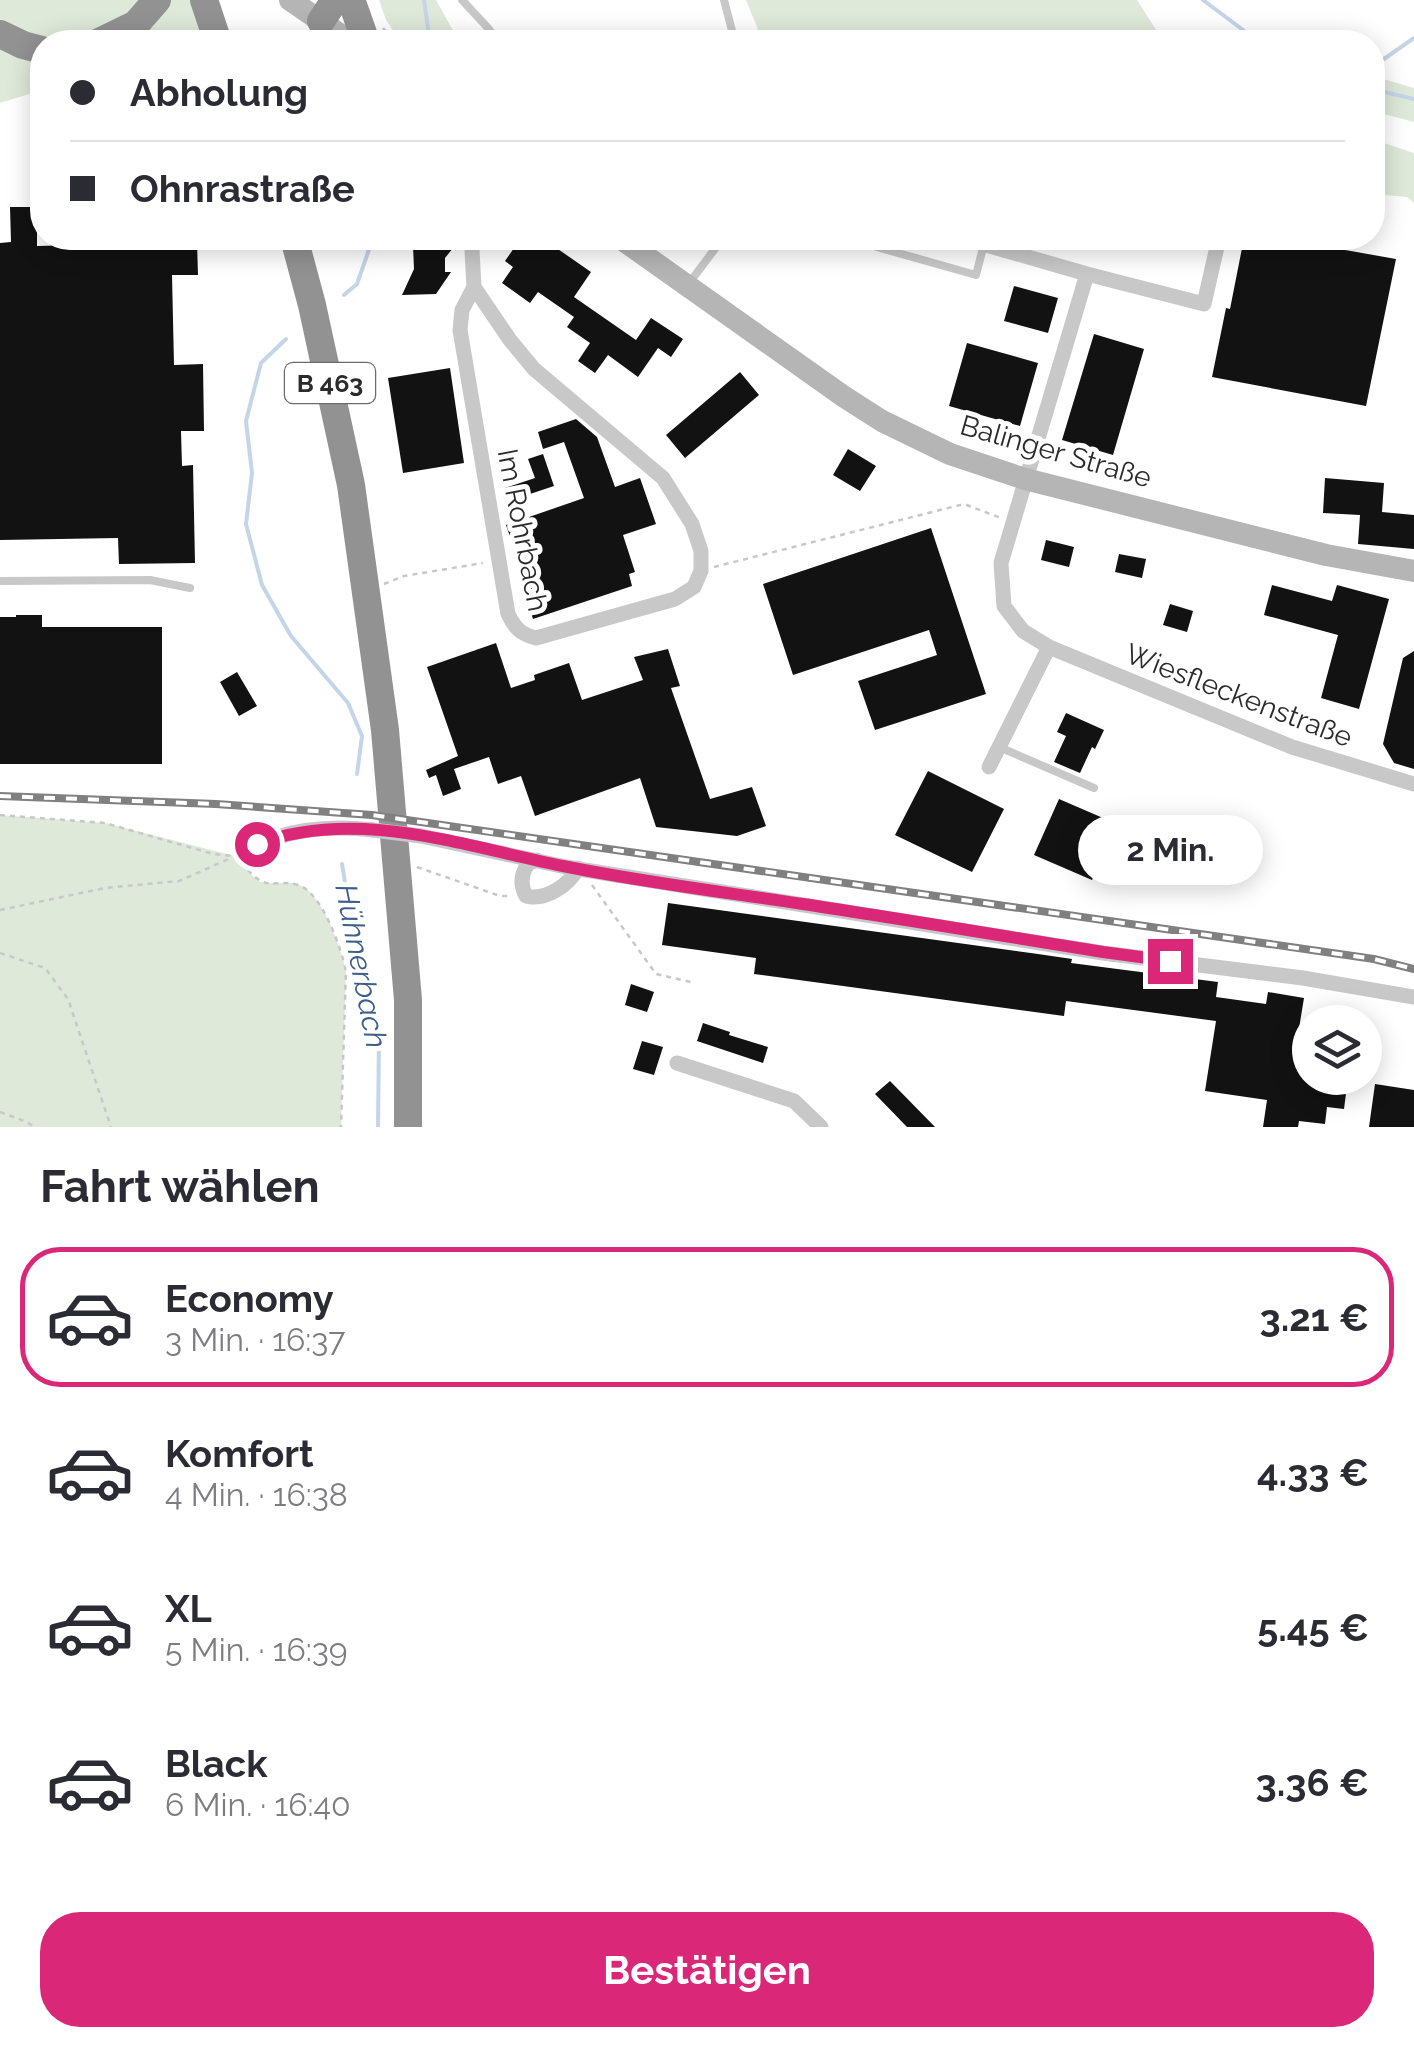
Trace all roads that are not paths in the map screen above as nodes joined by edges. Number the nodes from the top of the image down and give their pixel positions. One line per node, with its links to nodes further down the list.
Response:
1 (157, 0): 8 (highway)
2 (204, 0): 9 (highway)
3 (222, 0): 10 (highway)
4 (290, 0): 7 (main road)
5 (462, 0): 11 (lane)
6 (724, 0): 12 (lane)
7 (342, 16)
8 (124, 30)
9 (214, 30)
10 (232, 30)
11 (490, 30)
12 (732, 30)
13 (0, 34): 14 (highway)
14 (30, 47)
15 (281, 250): 30 (highway, B 463)
16 (297, 250): 30 (highway, B 463)
17 (472, 250): 28 (street, Im Rohrbach)
18 (637, 250): 27 (main road, Balinger Straße)
19 (714, 250): 27 (lane)
20 (887, 250): 21 (lane)
21 (982, 250)
22 (1005, 250): 25 (street)
23 (1028, 250): 25 (street)
24 (1217, 250): 26 (street)
25 (1026, 256): 26 (street)
26 (1087, 274): 29 (street, Wiesfleckenstraße)
27 (687, 286): 29 (main road, Balinger Straße)
28 (474, 287): 28 (street, Im Rohrbach)
29 (1026, 478): 31 (main road, Balinger Straße); 34 (street, Wiesfleckenstraße)
30 (356, 530): 44 (highway, B 463)
31 (1414, 570)
32 (0, 581): 33 (lane)
33 (190, 588)
34 (1048, 647): 35 (street); 37 (street, Wiesfleckenstraße)
35 (999, 747): 36 (street); 38 (lane)
36 (989, 767)
37 (1414, 784)
38 (1094, 788)
39 (244, 855): 40 (street, bridge)
40 (537, 860): 41 (street); 41 (street)
41 (578, 868): 42 (street)
42 (1414, 997)
43 (677, 1063): 45 (street)
44 (408, 1127)
45 (821, 1127)

